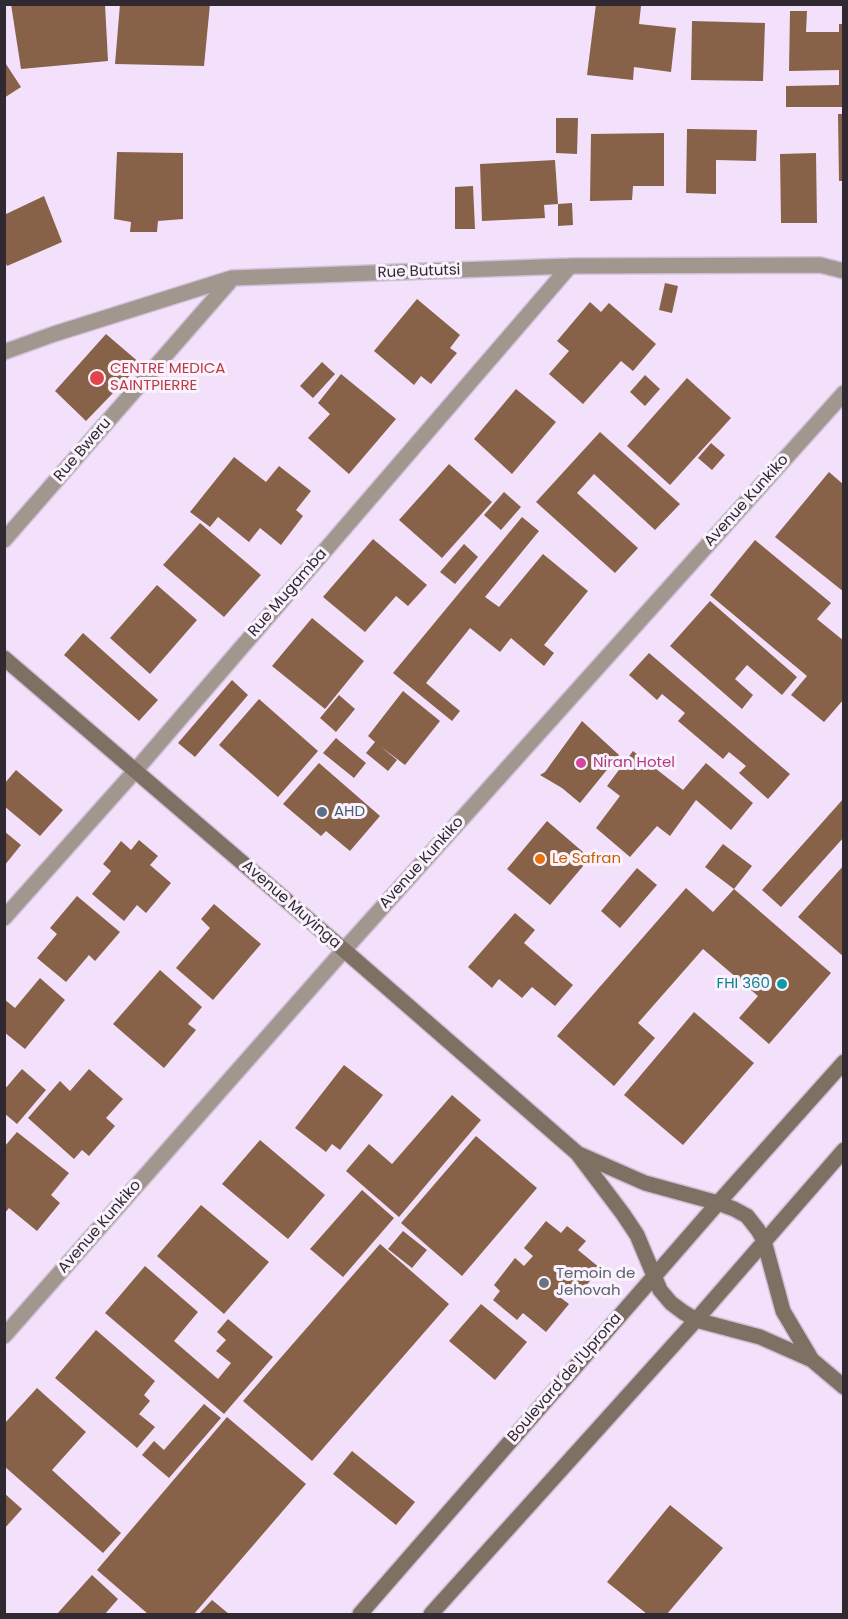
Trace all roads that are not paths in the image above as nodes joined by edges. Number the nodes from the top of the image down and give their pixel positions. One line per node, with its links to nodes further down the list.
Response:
1 (570, 266): 2 (street, Rue Bututsi); 3 (street, Rue Bututsi); 8 (street, Rue Mugamba)
2 (843, 271)
3 (232, 278): 4 (street, Rue Bututsi); 6 (street, Rue Bweru)
4 (4, 352)
5 (843, 393): 10 (street, Avenue Kunkiko)
6 (4, 540)
7 (4, 658): 8 (street, Avenue Muyinga)
8 (135, 771): 9 (street, Rue Mugamba); 10 (street, Avenue Muyinga)
9 (4, 918)
10 (344, 950): 13 (street, Avenue Muyinga); 18 (street, Avenue Kunkiko)
11 (843, 1062): 14 (street, Boulevard de l'Uprona)
12 (843, 1150): 15 (street)
13 (577, 1153): 14 (street, Avenue Muyinga); 16 (street, Avenue Muyinga)
14 (718, 1203): 15 (street, Avenue Muyinga); 16 (street, Boulevard de l'Uprona)
15 (764, 1241): 17 (street); 19 (street, Avenue Muyinga)
16 (654, 1276): 17 (street, Avenue Muyinga); 21 (street, Boulevard de l'Uprona)
17 (696, 1320): 19 (street, Avenue Muyinga); 22 (street)
18 (4, 1336)
19 (812, 1360): 20 (street)
20 (843, 1387)
21 (360, 1614)
22 (431, 1614)

